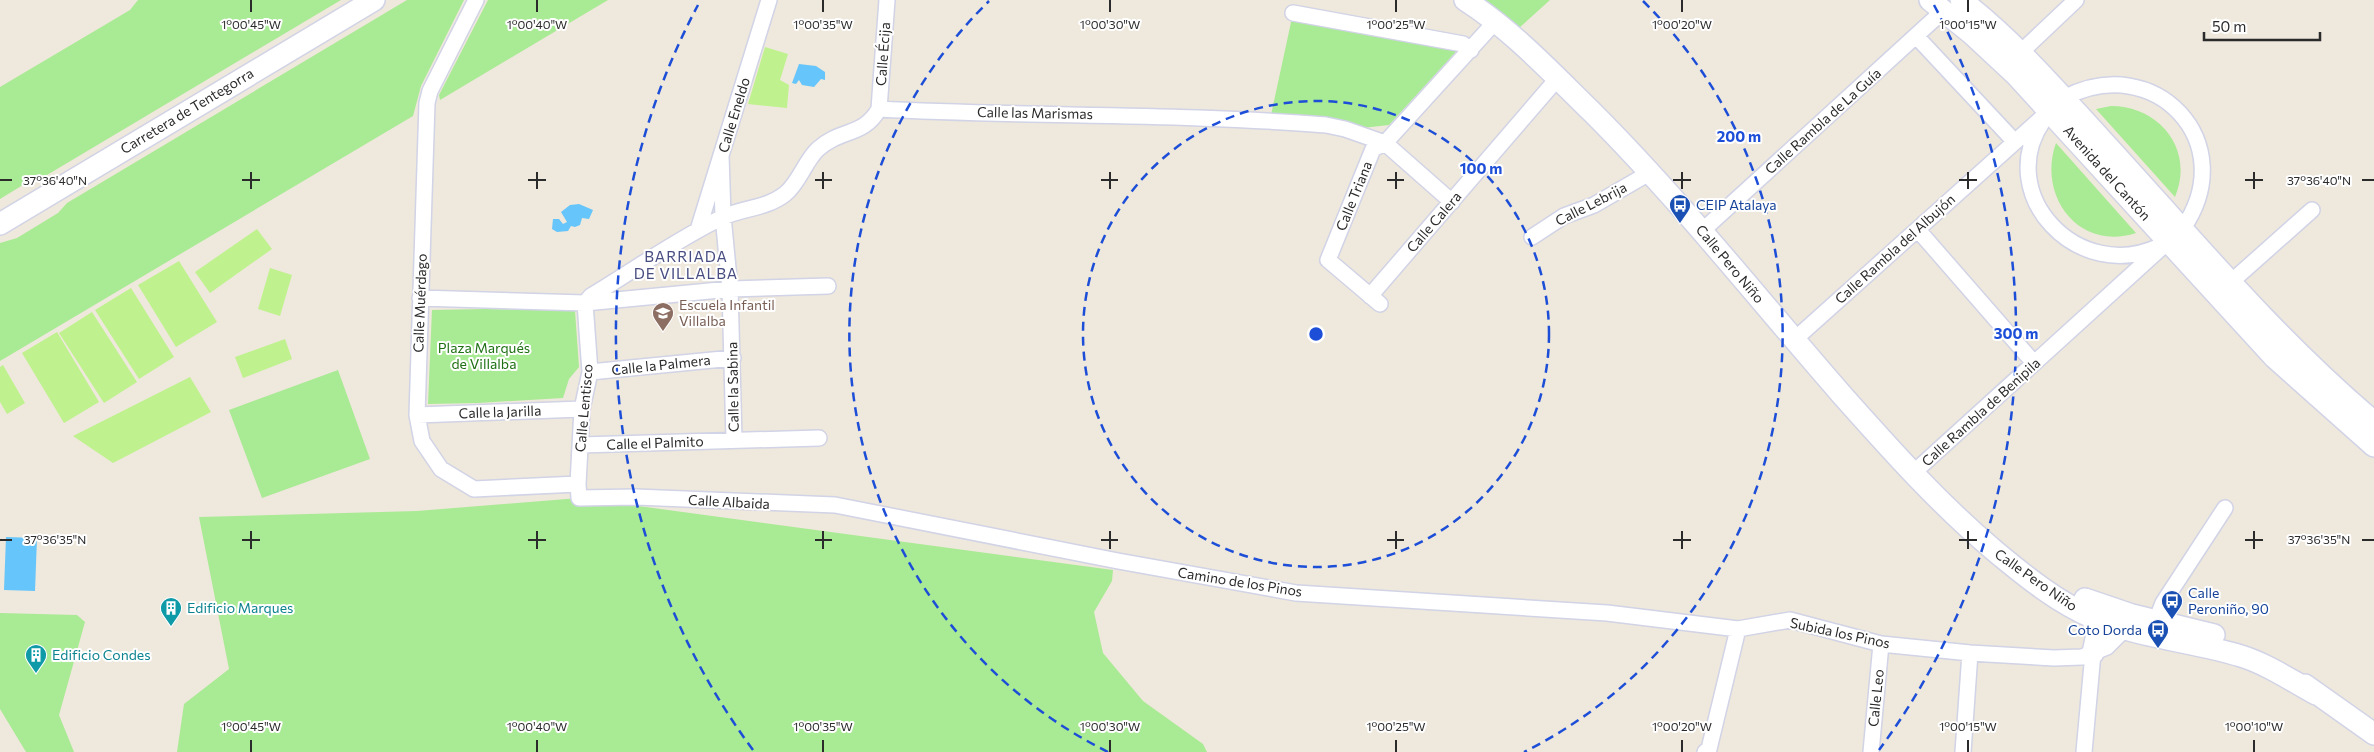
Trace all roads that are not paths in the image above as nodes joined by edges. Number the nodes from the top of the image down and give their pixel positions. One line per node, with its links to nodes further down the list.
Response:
1 (374, 0): 23 (street, Carretera de Tentegorra)
2 (476, 0): 32 (street, Calle Muérdago)
3 (770, 0): 18 (street, Calle Eneldo)
4 (887, 0): 15 (street, Calle Écija)
5 (1465, 0): 9 (street, Calle Pero Niño)
6 (2076, 0): 12 (street)
7 (1943, 4): 10 (street, Calle Rambla de La Guía); 12 (street, Avenida del Cantón); 14 (street, Avenida del Cantón)
8 (1293, 13): 11 (street)
9 (1495, 22): 11 (street, Calle Triana); 13 (street, Calle Pero Niño)
10 (1916, 36): 16 (street); 26 (street, Calle Rambla de La Guía)
11 (1470, 50): 17 (street, Calle Triana)
12 (2020, 53): 14 (street, Avenida del Cantón)
13 (1557, 78): 19 (street, Calle Pero Niño); 20 (street, Calle Calera)
14 (2057, 105): 16 (street, Calle Rambla del Albujón); 27 (street, Avenida del Cantón); 27 (street); 27 (street)
15 (879, 109): 17 (street, Calle las Marismas); 22 (street)
16 (2015, 142): 25 (street, Calle Rambla del Albujón)
17 (1386, 143): 20 (street); 33 (street, Calle Triana)
18 (721, 155): 22 (street, Calle la Sabina); 24 (street, Calle Eneldo)
19 (1651, 172): 26 (street, Calle Pero Niño); 28 (street, Calle Lebrija)
20 (1452, 202): 33 (street, Calle Calera)
21 (2312, 210): 29 (street)
22 (724, 216): 24 (street); 31 (street, Calle la Sabina)
23 (0, 224)
24 (698, 230): 34 (street)
25 (1918, 230): 35 (street, Calle Rambla del Albujón); 38 (street)
26 (1702, 231): 35 (street, Calle Pero Niño)
27 (2176, 235): 29 (street, Avenida del Cantón); 36 (street, Avenida del Cantón); 38 (street, Calle Rambla de Benipila)
28 (1532, 237)
29 (2231, 282): 36 (street, Avenida del Cantón)
30 (828, 286): 31 (street)
31 (730, 289): 34 (street); 37 (street, Calle la Sabina)
32 (420, 298): 34 (street); 41 (street, Calle Muérdago)
33 (1375, 300)
34 (585, 303): 39 (street, Calle Lentisco)
35 (1794, 340): 47 (street, Calle Pero Niño)
36 (2281, 351): 42 (street); 46 (street)
37 (732, 358): 39 (street, Calle la Palmera); 44 (street, Calle la Sabina)
38 (2034, 363): 47 (street, Calle Rambla de Benipila)
39 (590, 372): 40 (street, Calle Lentisco)
40 (582, 409): 41 (street, Calle la Jarilla); 45 (street, Calle Lentisco)
41 (417, 415): 48 (street, Calle Muérdago)
42 (2374, 422)
43 (819, 438): 44 (street, Calle el Palmito)
44 (734, 440): 45 (street, Calle el Palmito)
45 (581, 445): 48 (street, Calle Lentisco)
46 (2374, 446)
47 (1912, 474): 49 (street, Calle Pero Niño)
48 (578, 491): 51 (street, Calle Albaida)
49 (1938, 501): 52 (street, Calle Pero Niño); 54 (street, Calle Pero Niño)
50 (2225, 508): 55 (street)
51 (879, 514): 53 (street, Camino de los Pinos)
52 (2056, 583): 55 (street, Calle Pero Niño); 57 (street)
53 (1607, 613): 56 (street, Subida los Pinos)
54 (2092, 617): 57 (street, Calle Pero Niño); 61 (street)
55 (2156, 621): 58 (street, Calle Pero Niño)
56 (1738, 629): 59 (street, Subida los Pinos); 64 (street)
57 (2125, 629): 58 (street); 61 (street, Subida los Pinos); 62 (street, Calle Pero Niño)
58 (2208, 634): 62 (street, Calle Pero Niño)
59 (1881, 644): 60 (street, Subida los Pinos); 65 (street, Calle Leo)
60 (1970, 653): 61 (street, Subida los Pinos); 66 (street)
61 (2093, 654): 67 (street)
62 (2316, 694): 63 (street, Calle Pero Niño)
63 (2374, 734)
64 (1705, 752)
65 (1871, 752)
66 (1963, 752)
67 (2084, 752)

